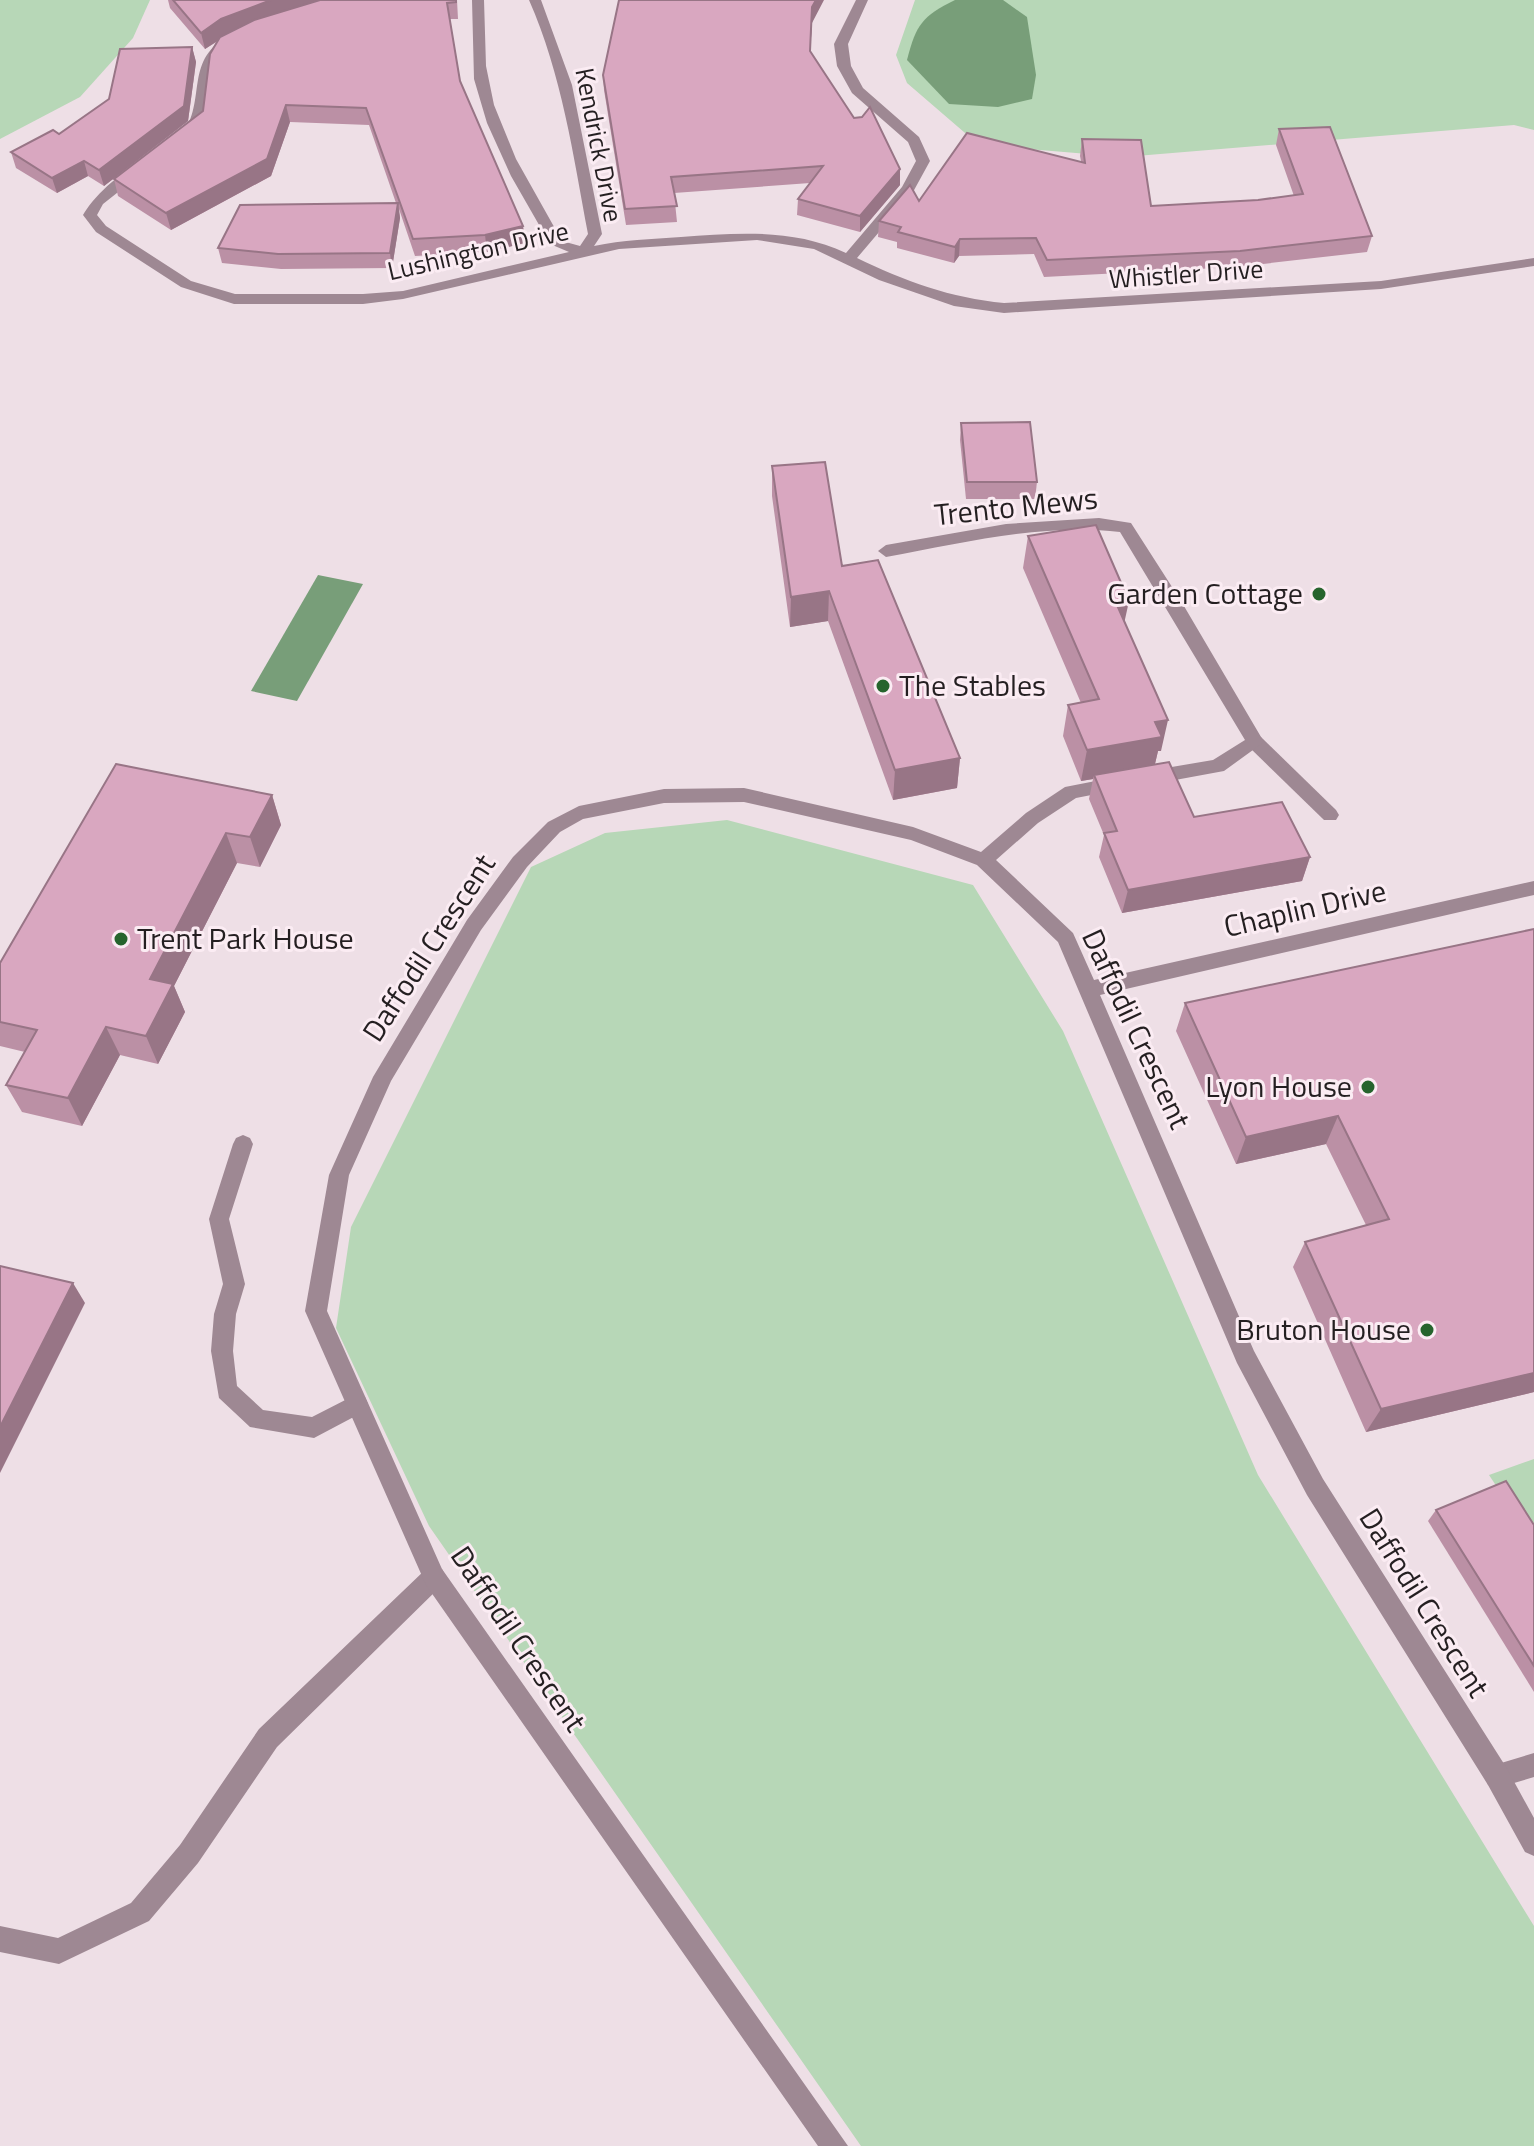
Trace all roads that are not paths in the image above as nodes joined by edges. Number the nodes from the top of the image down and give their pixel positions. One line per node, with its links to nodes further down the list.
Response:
1 (478, 0): 7 (street, Kendrick Drive)
2 (535, 0): 7 (street, Kendrick Drive)
3 (862, 0): 8 (street)
4 (239, 37): 5 (street)
5 (180, 141)
6 (145, 164): 7 (street, Lushington Drive)
7 (583, 252): 8 (street, Lushington Drive)
8 (849, 258): 9 (street, Whistler Drive)
9 (1534, 262)
10 (886, 551): 11 (street, Trento Mews)
11 (1255, 742): 12 (street); 13 (street)
12 (1330, 815)
13 (984, 860): 15 (street, Daffodil Crescent); 17 (street, Daffodil Crescent)
14 (1534, 888): 15 (street, Chaplin Drive)
15 (1090, 989): 20 (street, Daffodil Crescent)
16 (243, 1144): 17 (street)
17 (357, 1404): 18 (street, Daffodil Crescent)
18 (434, 1577): 22 (street); 23 (street, Daffodil Crescent)
19 (1534, 1765): 20 (street)
20 (1497, 1776): 21 (street, Daffodil Crescent)
21 (1534, 1843)
22 (0, 1939)
23 (834, 2146)

